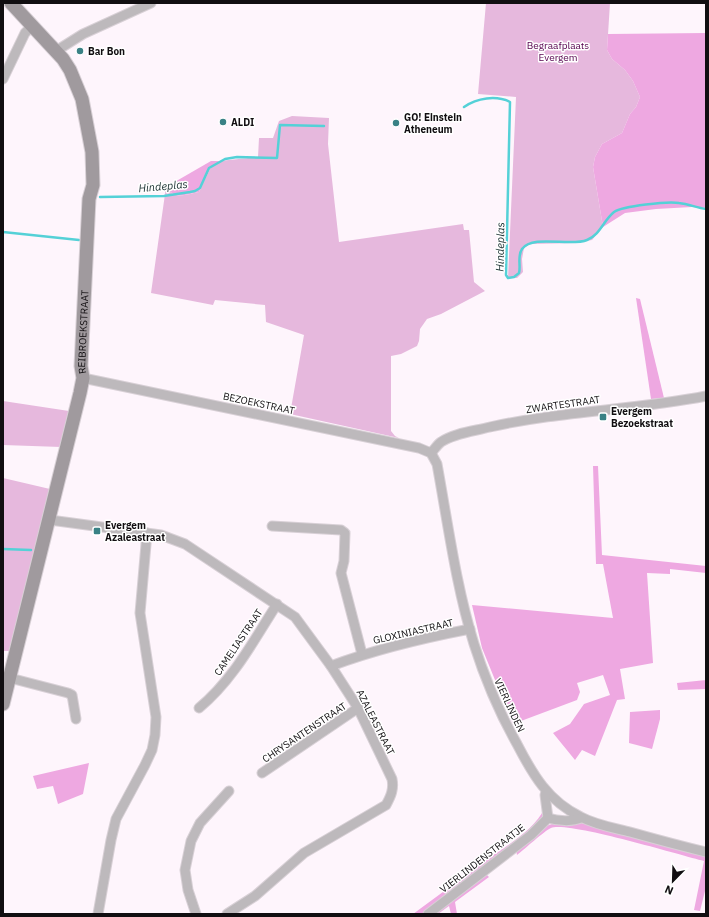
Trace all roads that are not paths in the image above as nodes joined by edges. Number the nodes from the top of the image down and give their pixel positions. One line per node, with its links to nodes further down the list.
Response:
1 (11, 3): 3 (street, REIBROEKSTRAAT)
2 (151, 3): 4 (street)
3 (32, 26): 4 (street, REIBROEKSTRAAT); 5 (street)
4 (56, 51): 6 (street, REIBROEKSTRAAT)
5 (3, 80)
6 (83, 378): 8 (street, BEZOEKSTRAAT); 9 (street, REIBROEKSTRAAT)
7 (706, 396): 8 (street, ZWARTESTRAAT)
8 (431, 453): 13 (street, VIERLINDEN)
9 (50, 520): 11 (street, AZALEASTRAAT); 16 (street, REIBROEKSTRAAT)
10 (272, 526): 14 (street, GLOXINIASTRAAT)
11 (147, 533): 12 (street, AZALEASTRAAT); 27 (street)
12 (277, 604): 15 (street, AZALEASTRAAT); 18 (street, CAMELIASTRAAT)
13 (470, 629): 14 (street, GLOXINIASTRAAT); 23 (street, VIERLINDEN)
14 (362, 654): 15 (street, GLOXINIASTRAAT)
15 (331, 666): 19 (street, AZALEASTRAAT)
16 (10, 678): 17 (street, REIBROEKSTRAAT); 20 (street)
17 (3, 704)
18 (199, 708)
19 (358, 708): 21 (street, CHRYSANTENSTRAAT); 29 (street, AZALEASTRAAT)
20 (76, 719)
21 (262, 773)
22 (229, 791): 28 (street)
23 (546, 792): 24 (street); 25 (street, VIERLINDEN)
24 (548, 818): 25 (street); 30 (street, VIERLINDENSTRAATJE)
25 (581, 818): 26 (street, VIERLINDEN)
26 (706, 852)
27 (98, 914)
28 (196, 914)
29 (227, 914)
30 (428, 914)

